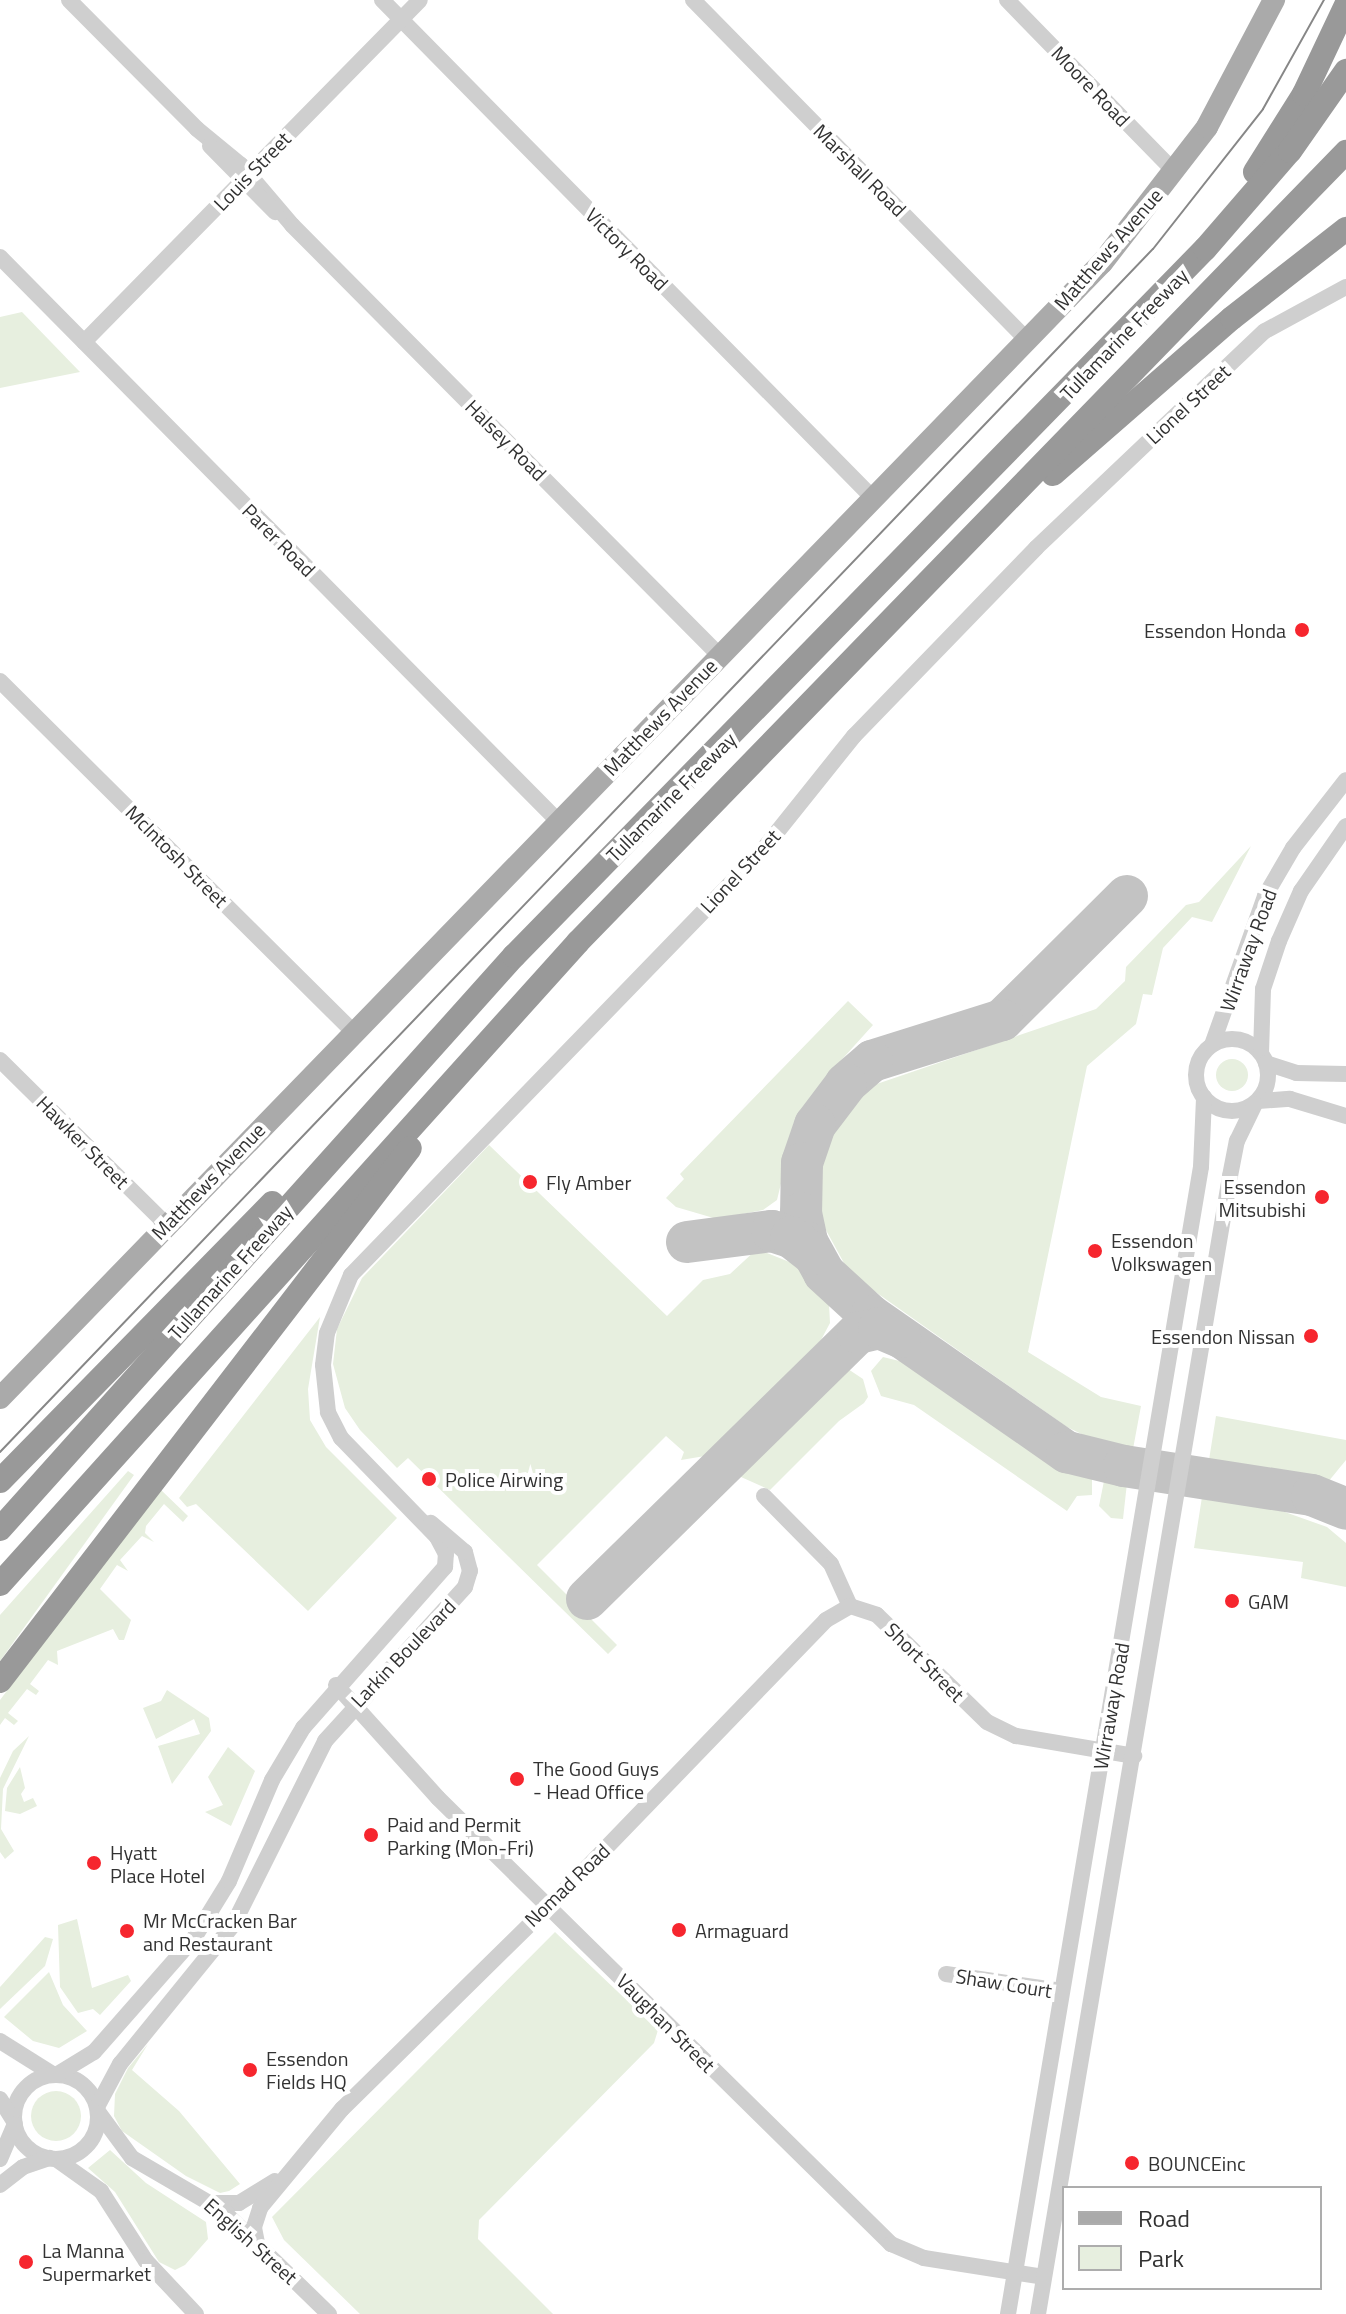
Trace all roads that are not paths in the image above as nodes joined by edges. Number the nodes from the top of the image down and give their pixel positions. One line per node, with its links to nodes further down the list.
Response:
1 (69, 0): 12 (street, Halsey Road)
2 (382, 0): 8 (street, Victory Road)
3 (420, 0): 8 (street, Louis Street)
4 (693, 0): 16 (street, Marshall Road)
5 (1007, 0): 11 (street, Moore Road)
6 (1274, 0): 11 (main road, Matthews Avenue)
7 (1346, 5): 18 (highway)
8 (401, 20): 12 (street, Louis Street); 19 (street, Victory Road)
9 (1346, 71): 18 (highway, Tullamarine Freeway)
10 (1346, 152): 20 (highway, Tullamarine Freeway)
11 (1175, 172): 16 (main road, Matthews Avenue)
12 (245, 178): 17 (street, Louis Street); 21 (street, Halsey Road)
13 (1346, 229): 20 (highway)
14 (0, 257): 17 (street, Parer Road)
15 (1346, 287): 42 (street, Lionel Street)
16 (1027, 340): 19 (main road, Matthews Avenue)
17 (84, 342): 24 (street, Parer Road)
18 (1093, 368): 26 (highway, Tullamarine Freeway)
19 (873, 498): 21 (main road, Matthews Avenue)
20 (864, 650): 27 (highway, Tullamarine Freeway)
21 (719, 655): 24 (main road, Matthews Avenue)
22 (0, 681): 28 (street, McIntosh Street)
23 (1346, 781): 29 (street, Wirraway Road)
24 (559, 822): 28 (main road, Matthews Avenue)
25 (1346, 826): 30 (street, Wirraway Road)
26 (514, 956): 40 (highway); 43 (highway, Tullamarine Freeway)
27 (543, 980): 44 (highway, Tullamarine Freeway); 46 (highway)
28 (354, 1032): 36 (main road, Matthews Avenue)
29 (1212, 1045): 30 (street); 33 (street)
30 (1264, 1058): 32 (street); 34 (street)
31 (0, 1060): 36 (street, Hawker Street)
32 (1346, 1074)
33 (1204, 1097): 34 (street); 37 (street, Wirraway Road)
34 (1256, 1102): 35 (street); 38 (street, Wirraway Road)
35 (1346, 1116)
36 (166, 1224): 39 (main road, Matthews Avenue)
37 (1167, 1372): 38 (street); 49 (street, Wirraway Road)
38 (1197, 1377): 50 (street, Wirraway Road)
39 (0, 1398)
40 (0, 1481)
41 (764, 1496): 45 (street)
42 (422, 1519): 47 (street, Larkin Boulevard); 48 (street, Larkin Boulevard)
43 (0, 1529)
44 (0, 1584)
45 (850, 1606): 49 (street, Short Street); 51 (street, Nomad Road)
46 (0, 1681)
47 (336, 1685): 48 (street, Vaughan Street); 55 (street, Larkin Boulevard)
48 (352, 1706): 51 (street, Vaughan Street); 57 (street, Larkin Boulevard)
49 (1103, 1751): 50 (street, Short Street); 53 (street, Wirraway Road)
50 (1134, 1756): 66 (street, Wirraway Road)
51 (548, 1907): 61 (street, Nomad Road); 65 (street, Vaughan Street)
52 (946, 1974): 53 (street, Shaw Court)
53 (1062, 1991): 65 (street, Wirraway Road)
54 (0, 2041): 55 (street)
55 (55, 2075): 57 (street); 58 (street)
56 (0, 2099): 58 (street)
57 (98, 2110): 60 (street); 63 (street, English Street)
58 (14, 2122): 59 (street); 60 (street)
59 (0, 2159)
60 (52, 2159): 62 (street); 67 (street)
61 (289, 2171): 63 (street, Nomad Road); 64 (street, Nomad Road)
62 (0, 2185)
63 (212, 2203): 64 (street, English Street)
64 (257, 2243): 68 (street, English Street)
65 (1015, 2273): 66 (street, Vaughan Street); 69 (street, Wirraway Road)
66 (1044, 2277): 70 (street, Wirraway Road)
67 (196, 2314)
68 (329, 2314)
69 (1008, 2314)
70 (1038, 2314)

